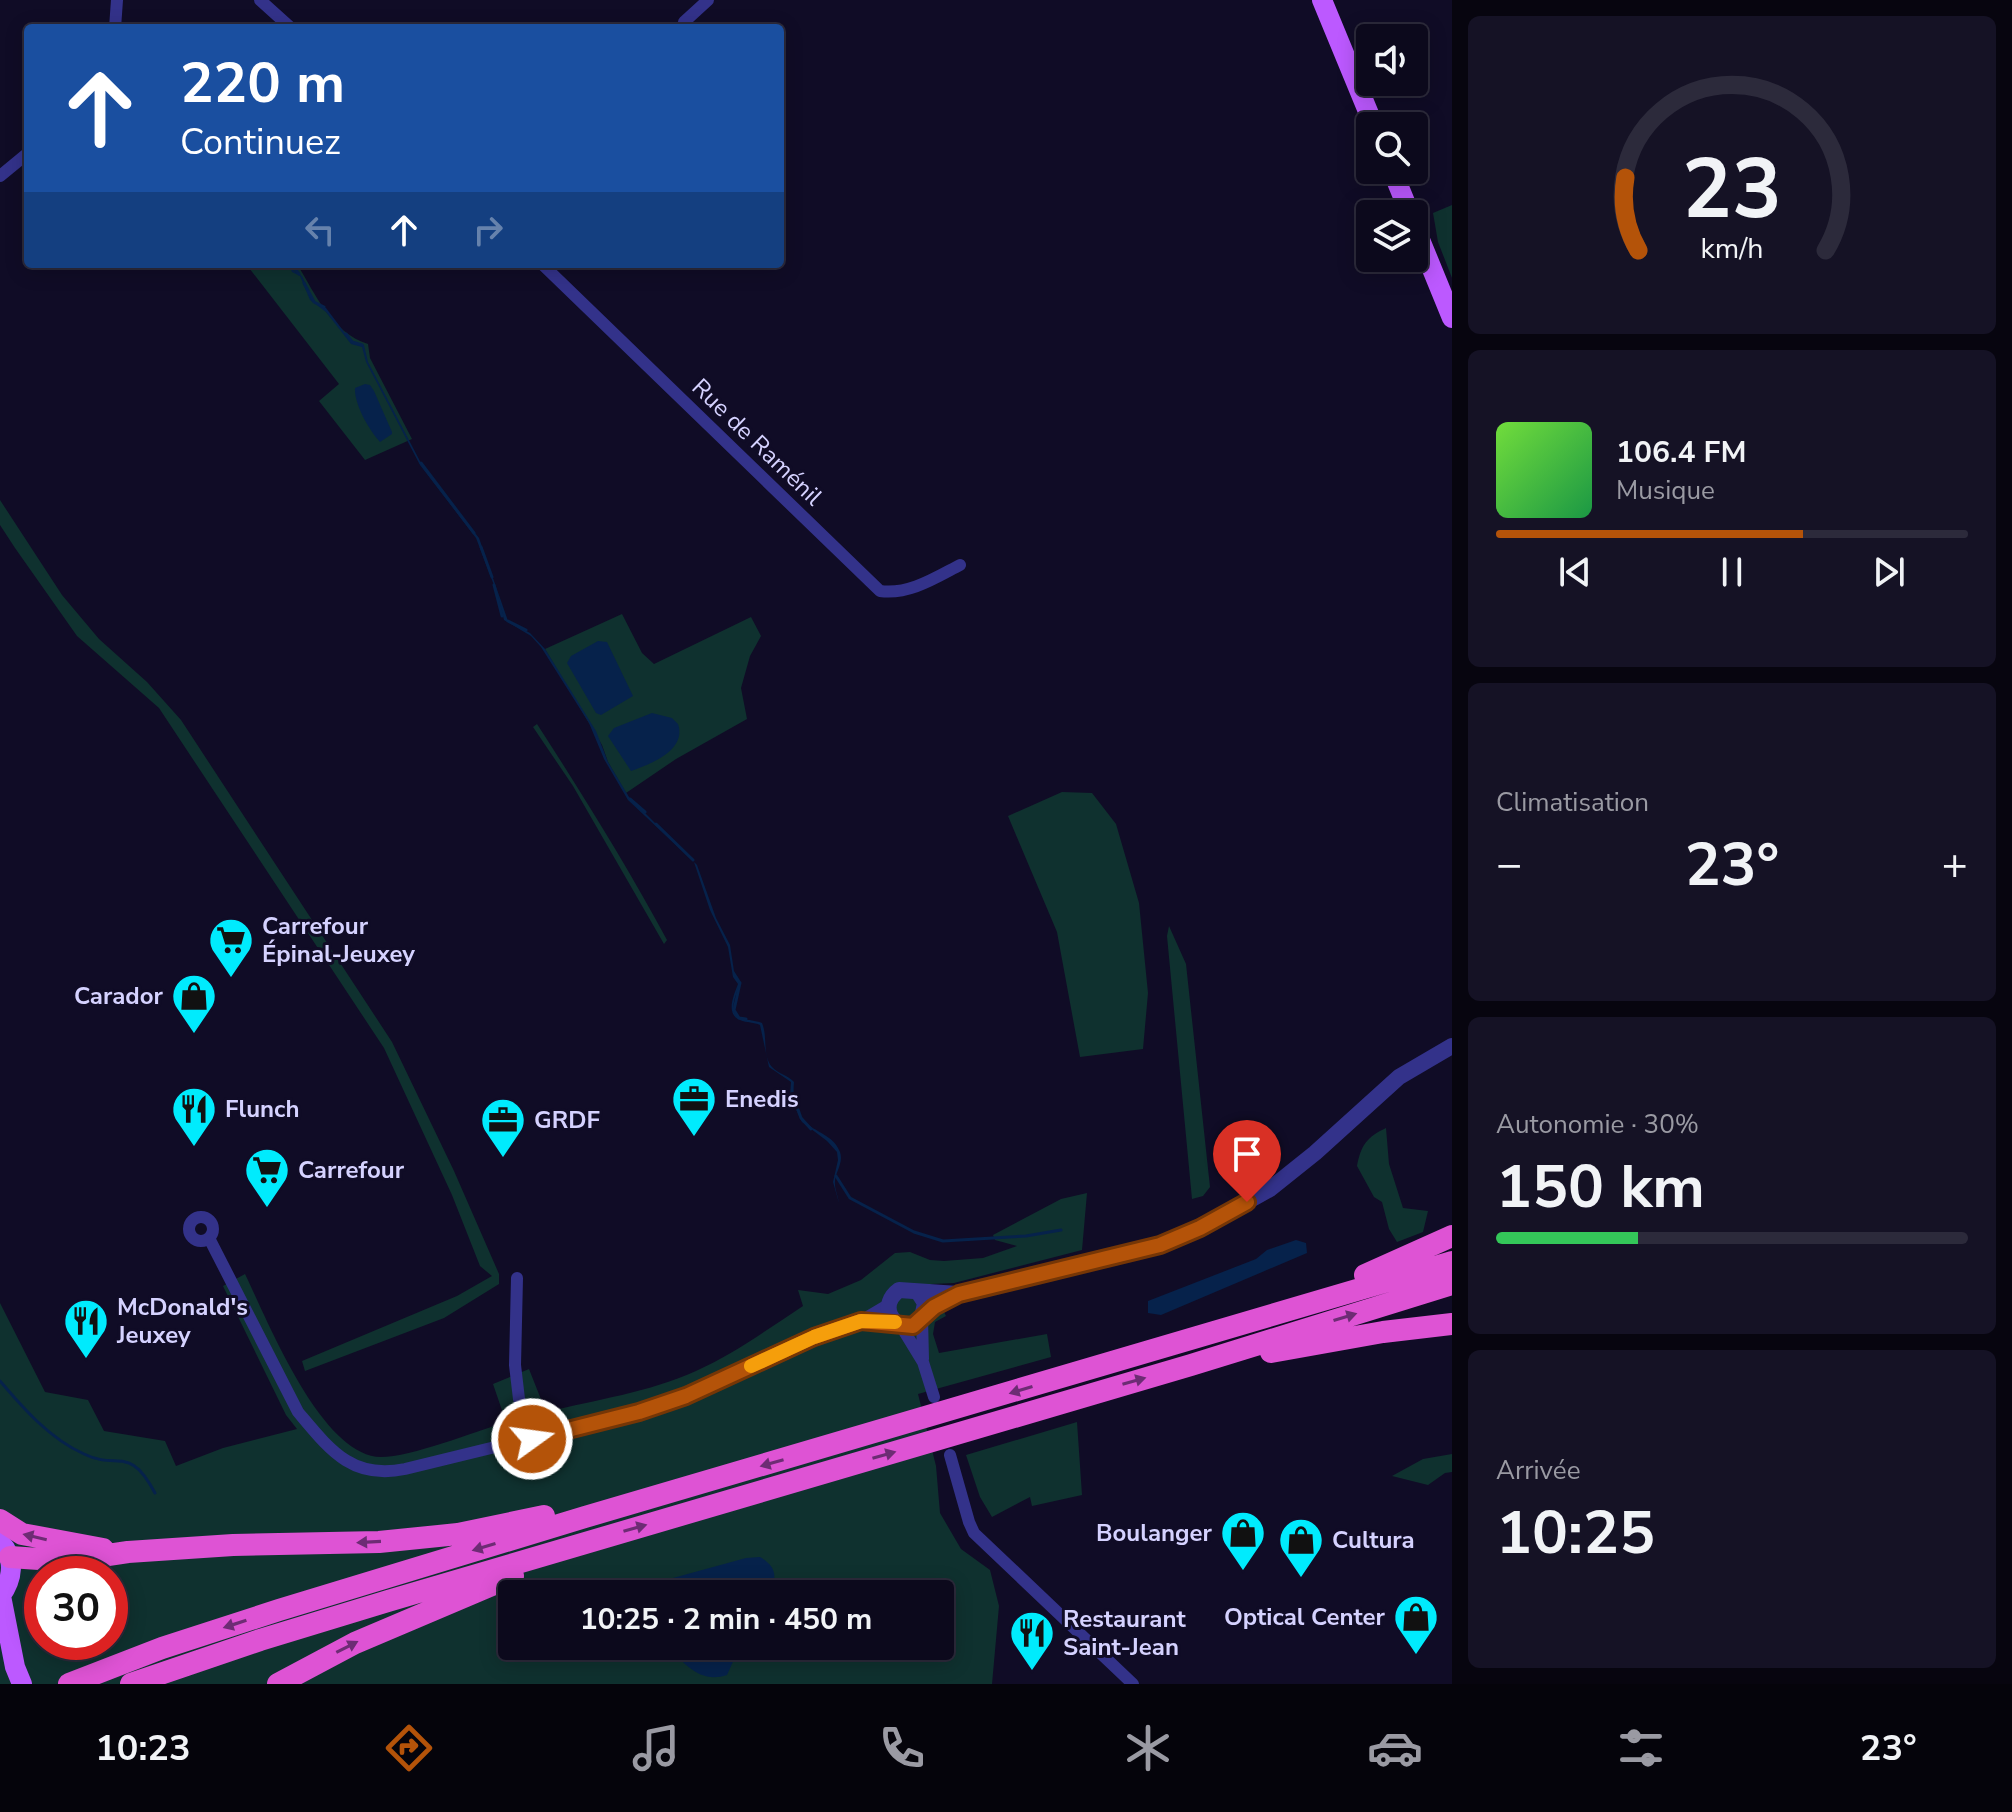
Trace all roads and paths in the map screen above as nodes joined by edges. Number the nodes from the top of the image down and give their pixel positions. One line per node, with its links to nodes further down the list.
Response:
1 (117, 0): 6 (street)
2 (260, 0): 7 (street)
3 (708, 0): 5 (street)
4 (1322, 0): 8 (main road)
5 (684, 22)
6 (115, 24)
7 (287, 24)
8 (1368, 112)
9 (24, 156): 10 (street)
10 (0, 176)
11 (1428, 259): 13 (main road)
12 (546, 268): 14 (street, Rue de Raménil)
13 (1452, 318)
14 (960, 565)
15 (1452, 1046): 22 (street)
16 (1452, 1236): 24 (highway)
17 (209, 1238): 32 (street)
18 (1452, 1262): 24 (highway)
19 (517, 1278): 32 (street)
20 (1452, 1284): 30 (highway, one-way to 20)
21 (918, 1292): 22 (street); 23 (street); 25 (street)
22 (959, 1294): 25 (street)
23 (888, 1305): 26 (street); 27 (street)
24 (1284, 1313): 34 (highway, one-way to 34)
25 (924, 1316): 27 (street); 29 (street)
26 (861, 1321): 27 (street); 32 (street)
27 (893, 1324): 29 (street)
28 (1452, 1324): 30 (highway)
29 (923, 1362): 31 (street)
30 (1191, 1365): 37 (highway, one-way to 30)
31 (934, 1397)
32 (532, 1439)
33 (950, 1455): 45 (street)
34 (585, 1517): 38 (highway, one-way to 38); 42 (highway, one-way to 42)
35 (0, 1520): 38 (highway, one-way to 35)
36 (5, 1550): 38 (highway); 39 (main road)
37 (560, 1550): 43 (highway); 44 (highway, one-way to 37)
38 (128, 1552)
39 (1, 1596): 41 (main road)
40 (0, 1642): 41 (main road)
41 (18, 1676)
42 (69, 1684)
43 (131, 1684)
44 (278, 1684)
45 (1133, 1684)

